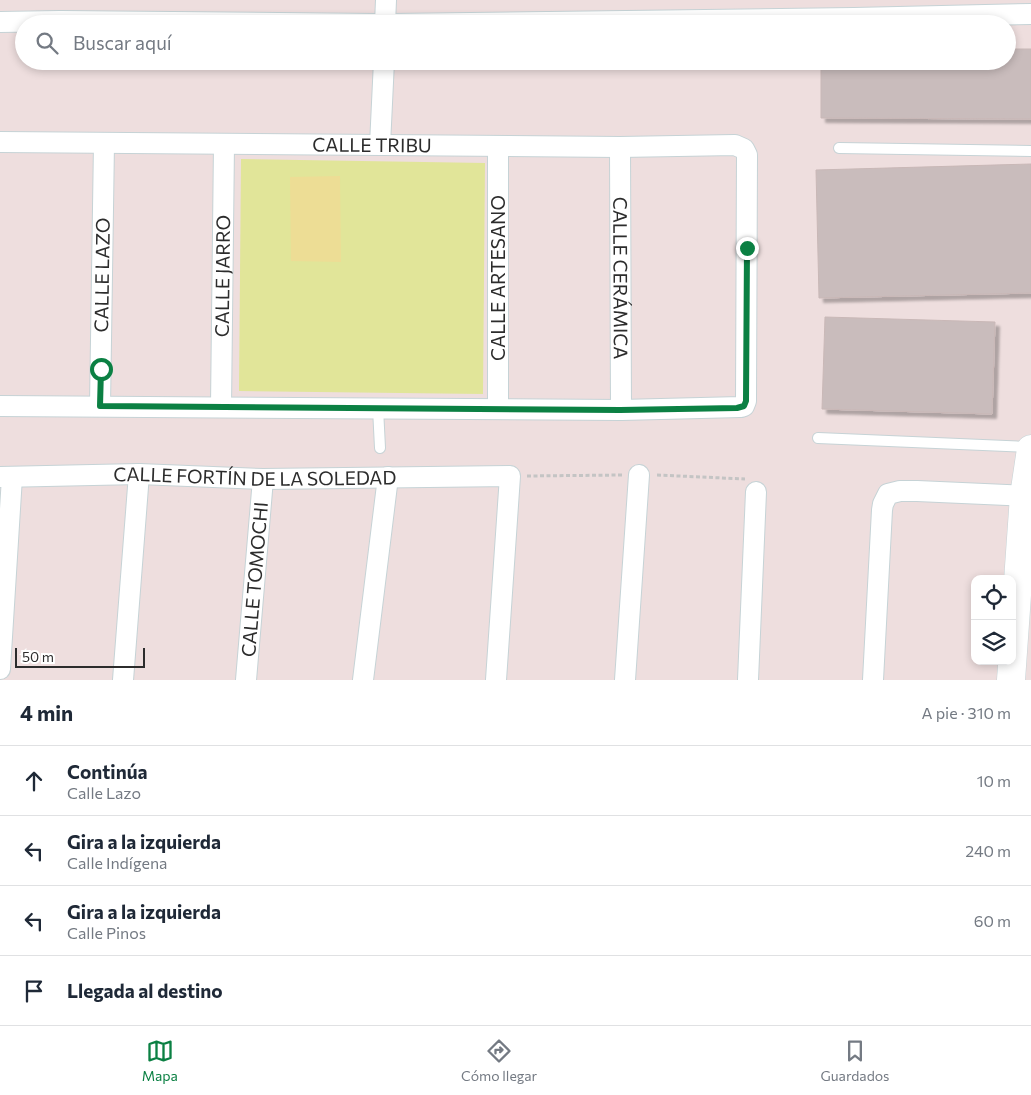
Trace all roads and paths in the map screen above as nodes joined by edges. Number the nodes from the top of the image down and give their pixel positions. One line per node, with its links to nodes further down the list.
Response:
1 (386, 0): 3 (street)
2 (1031, 14): 4 (street)
3 (385, 15)
4 (987, 15)
5 (0, 22): 6 (street)
6 (15, 22)
7 (384, 70): 11 (street)
8 (0, 142): 9 (street, CALLE TRIBU)
9 (104, 143): 10 (street, CALLE TRIBU); 17 (street, CALLE LAZO)
10 (224, 144): 11 (street, CALLE TRIBU); 18 (street, CALLE JARRO)
11 (380, 145): 12 (street, CALLE TRIBU)
12 (498, 146): 13 (street, CALLE TRIBU); 20 (street, CALLE ARTESANO)
13 (620, 147): 21 (street, CALLE CERÁMICA); 21 (street, CALLE TRIBU)
14 (839, 148): 15 (lane)
15 (1031, 151)
16 (0, 406): 17 (street)
17 (100, 406): 18 (street)
18 (222, 407): 19 (street)
19 (378, 408): 20 (street); 23 (lane)
20 (498, 409): 21 (street)
21 (620, 410)
22 (818, 438): 24 (lane)
23 (380, 448)
24 (1031, 448): 31 (main road)
25 (139, 474): 27 (street, CALLE FORTÍN DE LA SOLEDAD); 29 (street, CALLE FORTÍN DE LA SOLEDAD); 33 (street)
26 (638, 475): 37 (street)
27 (6, 477): 32 (street)
28 (388, 477): 29 (street, CALLE FORTÍN DE LA SOLEDAD); 35 (street); 36 (street, CALLE FORTÍN DE LA SOLEDAD)
29 (263, 479): 34 (street, CALLE TOMOCHI)
30 (756, 492): 38 (street)
31 (1027, 496): 39 (street); 40 (main road)
32 (0, 669)
33 (123, 680)
34 (246, 680)
35 (363, 680)
36 (496, 680)
37 (625, 680)
38 (748, 680)
39 (873, 680)
40 (1011, 680)

